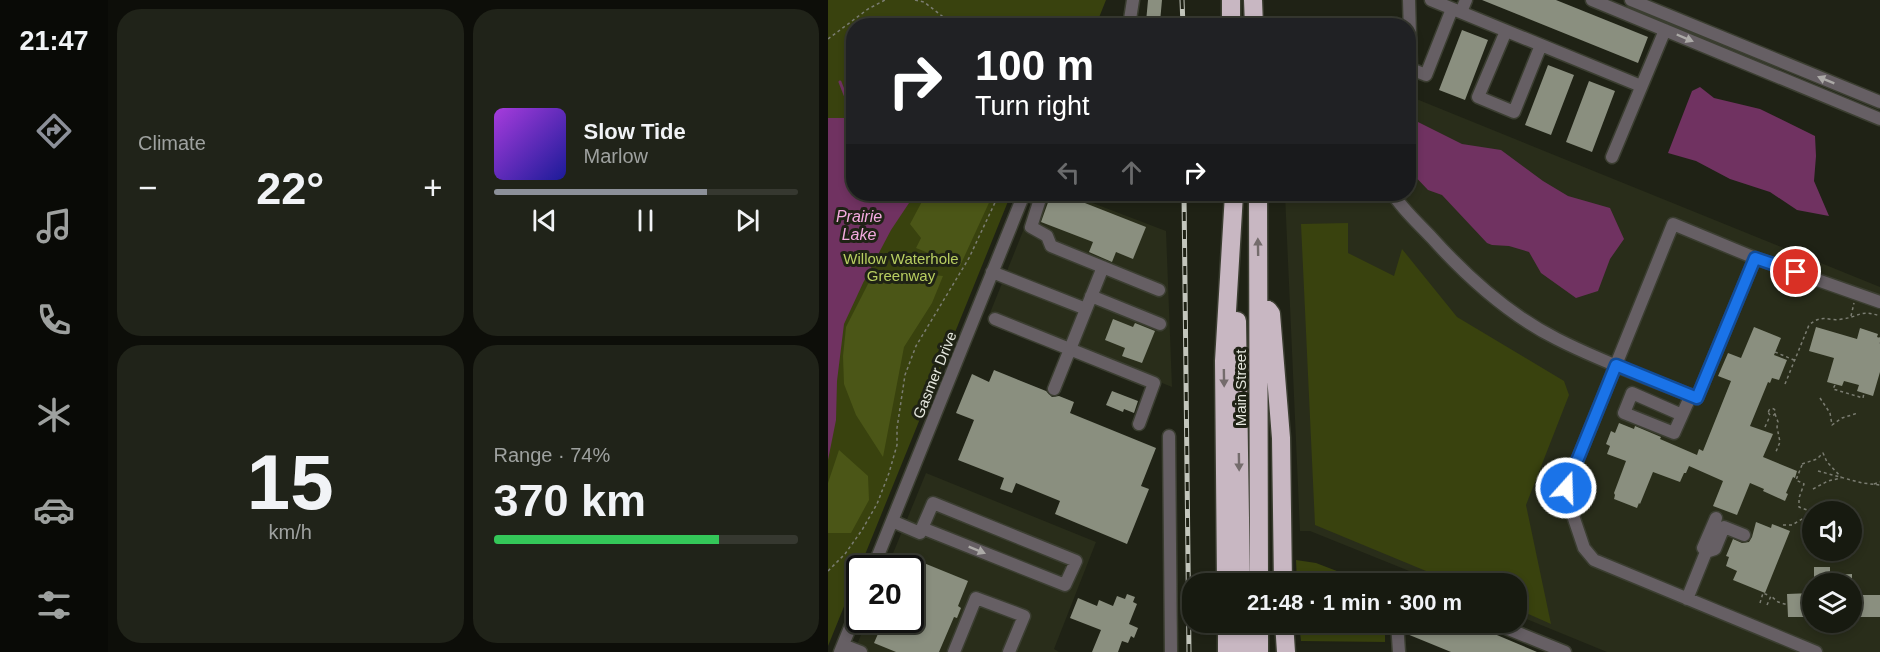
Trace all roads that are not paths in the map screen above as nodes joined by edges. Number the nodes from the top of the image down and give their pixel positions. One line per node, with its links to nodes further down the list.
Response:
1 (1132, 0): 10 (street)
2 (1231, 0): 11 (highway)
3 (1253, 0): 12 (highway)
4 (1409, 0): 13 (street)
5 (1431, 0): 9 (street)
6 (1466, 0): 9 (street)
7 (1592, 0): 14 (street)
8 (1630, 0): 19 (street, one-way to 8)
9 (1457, 10): 15 (street); 17 (street)
10 (1130, 18)
11 (1231, 18)
12 (1254, 18)
13 (1410, 18)
14 (1665, 30): 18 (street); 20 (street, one-way to 20)
15 (1506, 31): 16 (street); 16 (street)
16 (1541, 45): 18 (street)
17 (1416, 71)
18 (1641, 86): 21 (street)
19 (1880, 102)
20 (1880, 119)
21 (1612, 157)
22 (1022, 201): 30 (street, Gasmer Drive)
23 (1040, 201): 29 (street)
24 (1234, 201): 51 (highway, one-way to 51)
25 (1234, 201): 52 (highway, Main Street, one-way to 52)
26 (1259, 201): 33 (highway, Main Street, one-way to 26)
27 (1398, 201): 39 (street)
28 (1755, 258): 34 (street); 39 (street); 41 (street)
29 (1103, 267): 31 (street); 32 (street)
30 (992, 272): 35 (street); 46 (street, Gasmer Drive)
31 (1159, 290)
32 (1091, 296): 35 (street); 37 (street)
33 (1259, 296): 53 (highway, Main Street); 54 (highway)
34 (1880, 302)
35 (1086, 309): 38 (street)
36 (995, 319): 38 (street)
37 (1160, 324)
38 (1070, 349): 40 (street); 43 (street)
39 (1616, 365): 41 (street); 55 (street)
40 (1054, 389)
41 (1691, 395): 42 (street)
42 (1682, 414): 42 (street)
43 (1139, 424)
44 (1169, 436): 68 (street)
45 (1716, 518): 49 (street)
46 (892, 521): 47 (street); 50 (street, Gasmer Drive)
47 (922, 528): 47 (street, one-way to 47)
48 (1744, 534): 49 (street)
49 (1706, 552): 55 (street)
50 (878, 555)
51 (1226, 573)
52 (1241, 573)
53 (1259, 573)
54 (1283, 573)
55 (1687, 599): 74 (street)
56 (847, 633): 63 (street)
57 (1227, 633): 69 (highway)
58 (1241, 633): 70 (highway)
59 (1259, 633): 71 (highway)
60 (1285, 633): 72 (highway)
61 (1399, 633): 64 (street)
62 (1518, 633): 73 (street)
63 (841, 648): 65 (street)
64 (1401, 651)
65 (861, 652)
66 (954, 652): 67 (street)
67 (1009, 652)
68 (1171, 652)
69 (1227, 652)
70 (1242, 652)
71 (1259, 652)
72 (1286, 652)
73 (1565, 652)
74 (1816, 652)

